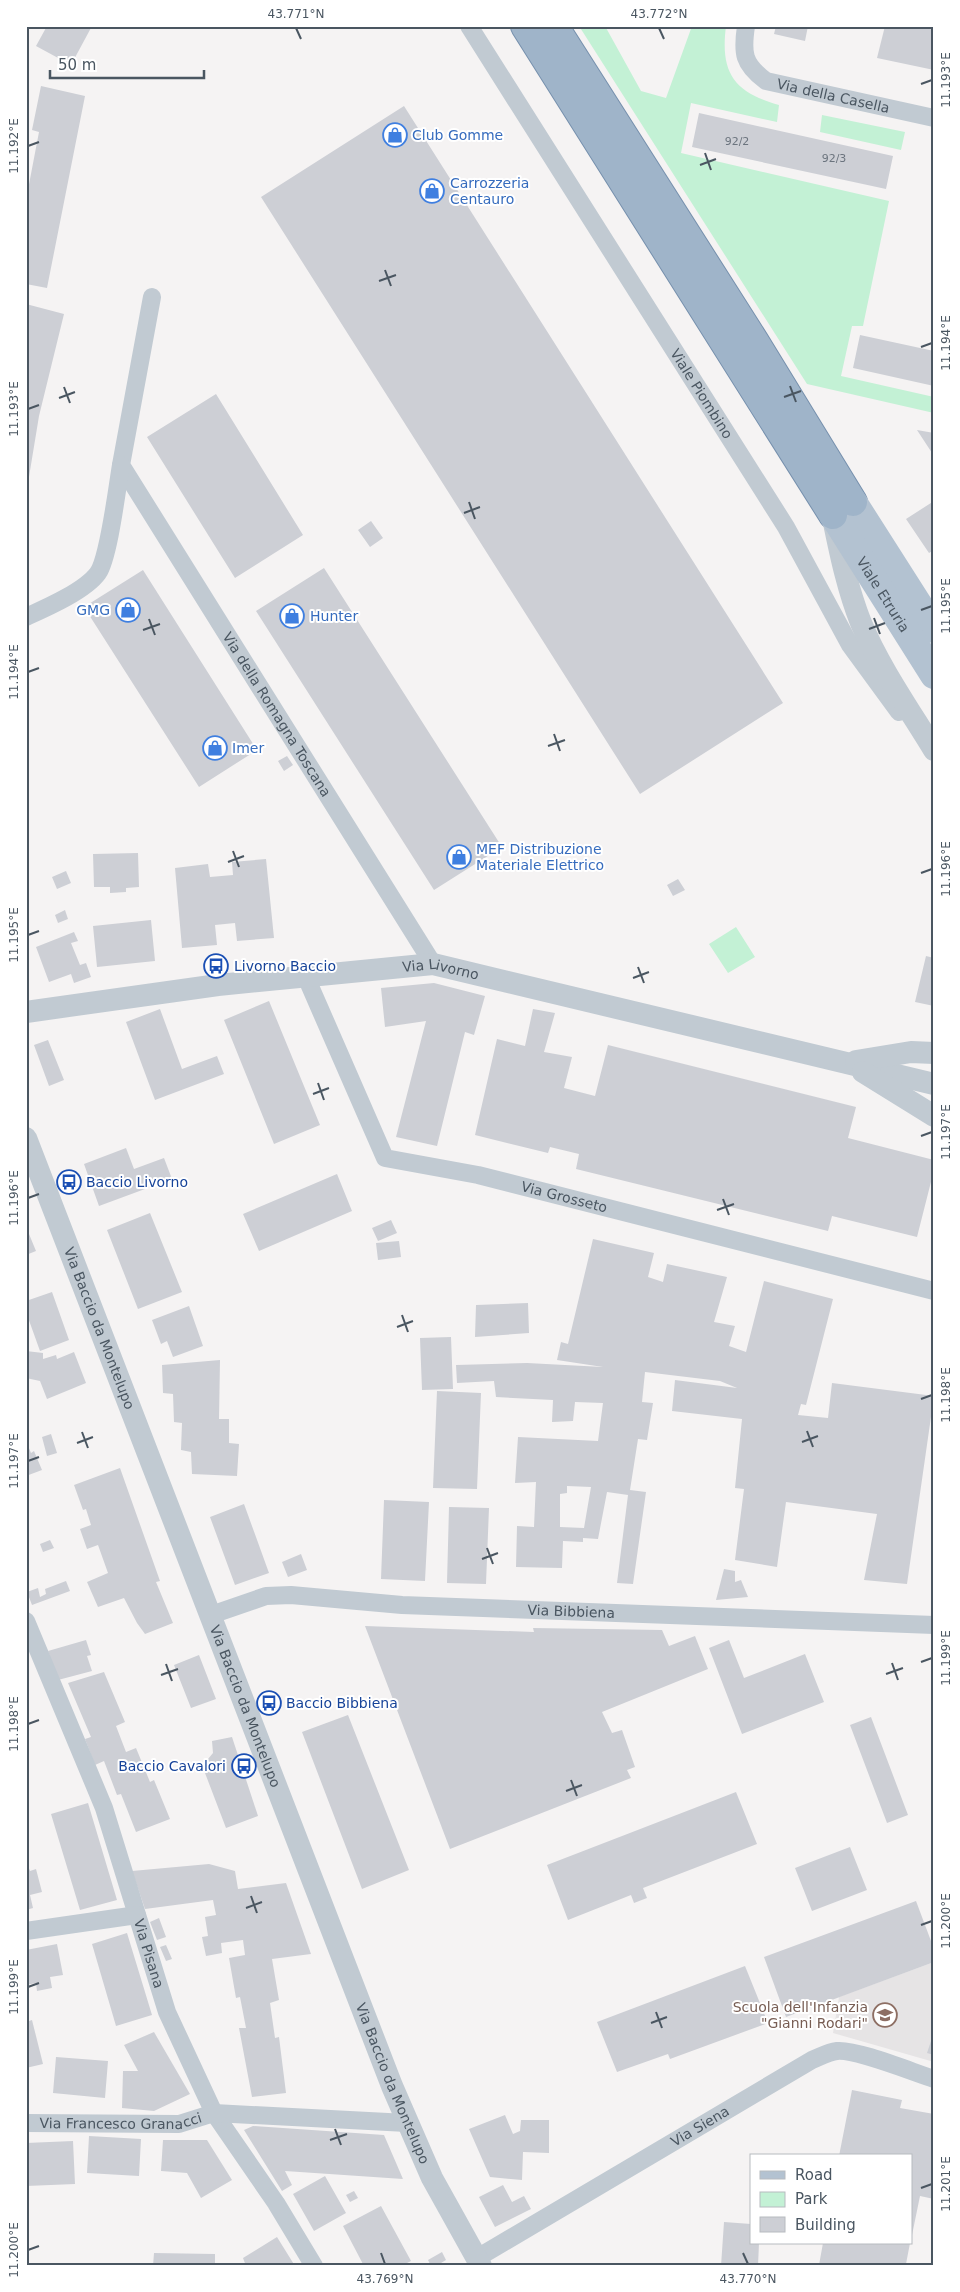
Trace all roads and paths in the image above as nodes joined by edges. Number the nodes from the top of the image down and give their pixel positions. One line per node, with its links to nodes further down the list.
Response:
1 (469, 26): 13 (street, Viale Piombino)
2 (525, 26): 8 (highway)
3 (554, 26): 8 (highway)
4 (746, 26): 5 (street, Via della Casella)
5 (934, 118)
6 (152, 297): 7 (street)
7 (121, 465): 9 (street); 14 (street, Via della Romagna Toscana)
8 (843, 508): 10 (main road, Viale Etruria); 11 (main road, Viale Etruria); 12 (street)
9 (26, 617)
10 (934, 629)
11 (934, 675)
12 (934, 750)
13 (934, 760)
14 (433, 964): 15 (street, Via Livorno); 18 (street, Via Livorno)
15 (306, 977): 16 (street, Via Livorno); 22 (street, Via Grosseto)
16 (26, 1012)
17 (934, 1053): 18 (street, Via Livorno)
18 (848, 1062): 19 (street, Via Livorno); 20 (street, Via Livorno)
19 (934, 1084)
20 (934, 1116)
21 (26, 1138): 23 (street, Via Baccio da Montelupo)
22 (934, 1291)
23 (211, 1616): 25 (street, Via Bibbiena); 30 (street, Via Baccio da Montelupo)
24 (26, 1621): 26 (street, Via Pisana)
25 (934, 1625)
26 (137, 1915): 27 (street); 29 (street, Via Pisana)
27 (26, 1931)
28 (934, 2078): 32 (street, Via Siena)
29 (214, 2113): 30 (street); 31 (street, Via Francesco Granacci); 33 (street, Via Pisana)
30 (407, 2122): 32 (street, Via Baccio da Montelupo)
31 (26, 2123)
32 (479, 2262)
33 (314, 2266)

